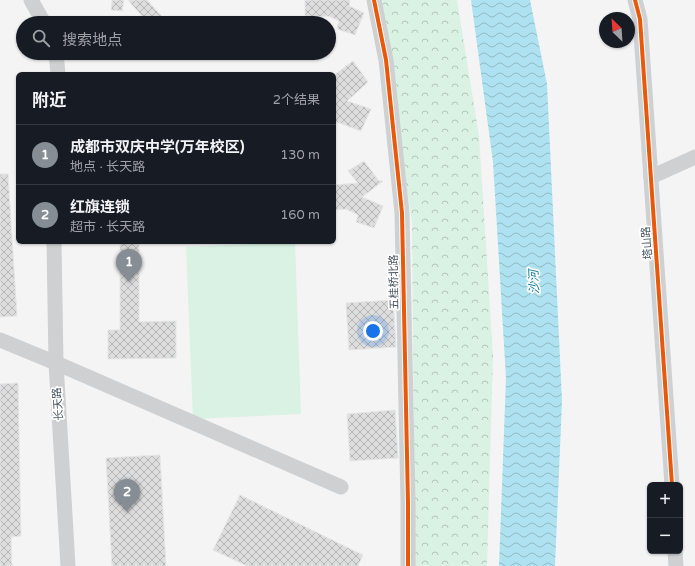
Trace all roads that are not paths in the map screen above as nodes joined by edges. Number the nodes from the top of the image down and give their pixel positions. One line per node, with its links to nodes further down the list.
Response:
1 (31, 0): 4 (street)
2 (374, 0): 16 (street, 五桂桥北路)
3 (635, 0): 8 (street, 塔山路)
4 (40, 16)
5 (57, 60): 6 (street)
6 (58, 72)
7 (695, 157): 8 (street)
8 (651, 176): 12 (street, 塔山路)
9 (54, 244): 11 (street, 长天路)
10 (0, 340): 11 (street)
11 (56, 363): 13 (street); 15 (street, 长天路)
12 (672, 482)
13 (341, 487)
14 (675, 554): 17 (street)
15 (68, 566)
16 (408, 566)
17 (676, 566)

